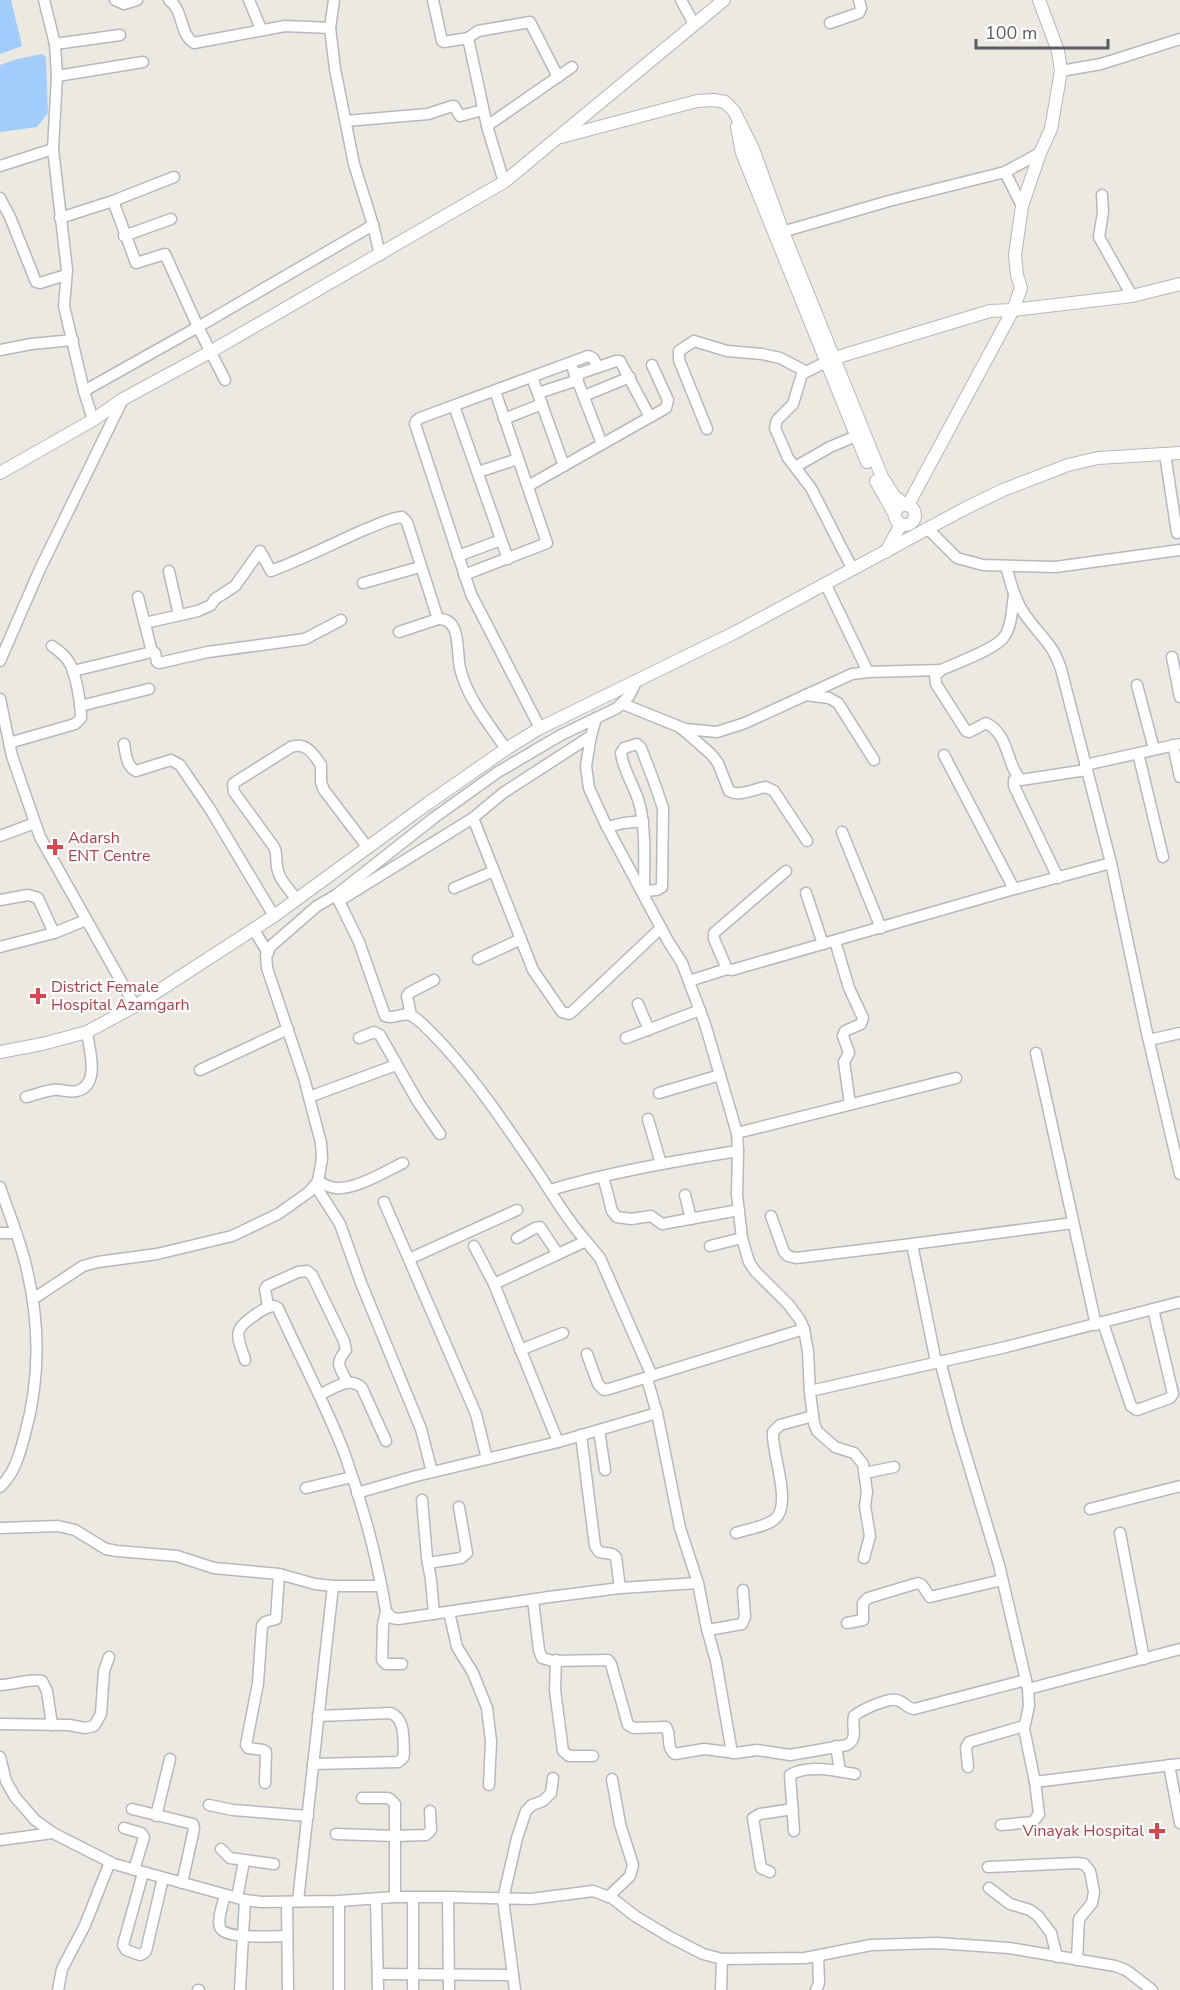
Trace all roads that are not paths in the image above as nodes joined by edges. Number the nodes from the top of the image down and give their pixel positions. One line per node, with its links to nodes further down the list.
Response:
1 (44, 0): 19 (street)
2 (115, 0): 3 (street)
3 (137, 0)
4 (169, 0): 15 (street)
5 (249, 0): 15 (street)
6 (333, 0): 14 (street)
7 (433, 0): 17 (street)
8 (681, 0): 13 (street)
9 (724, 0): 13 (street)
10 (859, 0): 12 (street)
11 (1039, 0): 22 (street)
12 (830, 23)
13 (694, 24): 28 (street)
14 (330, 28): 15 (street); 26 (street)
15 (261, 29)
16 (120, 35): 19 (street)
17 (468, 38): 24 (street); 25 (street)
18 (1180, 39): 22 (street)
19 (55, 44): 23 (street)
20 (143, 62): 23 (street)
21 (572, 67): 24 (street)
22 (1061, 71): 30 (street)
23 (57, 76): 29 (street)
24 (558, 77): 27 (street)
25 (483, 110): 26 (street); 27 (street)
26 (346, 121): 41 (street)
27 (487, 126): 34 (street)
28 (557, 138): 34 (street); 42 (street)
29 (53, 149): 31 (street); 39 (street)
30 (1040, 153): 32 (street); 38 (street)
31 (0, 166)
32 (1005, 172): 38 (street); 42 (street)
33 (174, 177): 37 (street)
34 (504, 182): 44 (street)
35 (1102, 195): 48 (street)
36 (0, 198): 45 (street)
37 (113, 201): 39 (street); 43 (street)
38 (1022, 206): 47 (street)
39 (60, 218): 45 (street)
40 (171, 219): 43 (street)
41 (374, 225): 44 (street); 51 (street)
42 (779, 233): 55 (street)
43 (124, 236): 51 (street)
44 (380, 255): 54 (street)
45 (66, 275): 52 (street)
46 (1180, 284): 48 (street)
47 (1021, 288): 49 (street); 50 (street)
48 (1132, 296): 49 (street)
49 (1039, 307): 50 (street)
50 (1013, 310): 55 (street); 84 (street)
51 (198, 327): 54 (street); 64 (street)
52 (73, 340): 53 (street); 64 (street)
53 (0, 350)
54 (210, 352): 63 (street); 67 (street)
55 (829, 360): 59 (street); 74 (street); 84 (street)
56 (570, 363): 58 (street); 60 (street); 61 (street)
57 (651, 365): 70 (street)
58 (598, 367): 61 (street); 62 (street)
59 (805, 371): 73 (street); 80 (street)
60 (532, 377): 65 (street); 68 (street)
61 (576, 377): 66 (street); 68 (street)
62 (630, 377): 66 (street); 70 (street)
63 (225, 380)
64 (84, 391): 72 (street)
65 (495, 392): 69 (street); 71 (street)
66 (584, 396): 75 (street)
67 (123, 399): 72 (street); 110 (street)
68 (540, 399): 71 (street); 79 (street)
69 (454, 406): 81 (street); 91 (street)
70 (650, 417): 75 (street)
71 (504, 419): 78 (street)
72 (93, 420): 82 (street)
73 (707, 429)
74 (856, 436): 80 (street); 85 (street)
75 (602, 444): 79 (street)
76 (1180, 453): 77 (street)
77 (1165, 454): 86 (street); 87 (street)
78 (518, 459): 81 (street); 83 (street)
79 (564, 465): 83 (street)
80 (795, 467): 95 (street)
81 (478, 472): 88 (street)
82 (0, 473)
83 (528, 486): 92 (street)
84 (907, 505): 85 (street); 85 (street)
85 (903, 520): 86 (street); 90 (street)
86 (928, 529): 90 (street); 93 (street)
87 (1177, 533)
88 (501, 540): 91 (street); 92 (street)
89 (1180, 550): 93 (street)
90 (885, 553): 95 (street)
91 (458, 556): 97 (street)
92 (508, 560): 97 (street)
93 (1006, 566): 100 (street)
94 (420, 567): 98 (street); 102 (street); 103 (street)
95 (853, 570): 99 (street)
96 (169, 571): 102 (street)
97 (464, 575): 124 (street)
98 (363, 583)
99 (826, 585): 113 (street); 114 (street)
100 (1014, 594): 111 (street); 134 (street)
101 (138, 597): 105 (street)
102 (179, 615): 105 (street)
103 (438, 619): 106 (street); 129 (street)
104 (341, 620): 108 (street)
105 (145, 623): 108 (street)
106 (399, 632)
107 (52, 646): 112 (street)
108 (152, 652): 112 (street)
109 (1172, 657): 118 (street)
110 (0, 661)
111 (940, 670): 113 (street); 135 (street)
112 (73, 671): 121 (street)
113 (868, 672): 117 (street)
114 (637, 680): 120 (street); 124 (street)
115 (1137, 685): 130 (street)
116 (149, 689): 121 (street)
117 (804, 695): 123 (street); 133 (street)
118 (1180, 697)
119 (0, 699): 126 (street)
120 (623, 704): 122 (street); 123 (street)
121 (80, 706): 126 (street)
122 (596, 718): 125 (street); 154 (street)
123 (680, 727): 143 (street)
124 (540, 728): 129 (street)
125 (591, 736): 137 (street); 140 (street)
126 (9, 743): 139 (street)
127 (124, 744): 157 (street)
128 (1177, 745): 130 (street); 136 (street)
129 (506, 749): 144 (street)
130 (1154, 749): 131 (street)
131 (1138, 753): 134 (street); 145 (street)
132 (944, 755): 151 (street)
133 (874, 760)
134 (1085, 767): 135 (street); 146 (street)
135 (1018, 777): 149 (street)
136 (1180, 777)
137 (473, 818): 147 (street); 154 (street)
138 (643, 822): 140 (street); 153 (street); 153 (street)
139 (35, 823): 142 (street); 158 (street)
140 (607, 827): 153 (street)
141 (842, 832): 160 (street)
142 (0, 836)
143 (807, 841)
144 (368, 848): 156 (street); 156 (street)
145 (1163, 857)
146 (1111, 863): 149 (street); 182 (street)
147 (494, 871): 150 (street); 163 (street)
148 (786, 871): 169 (street)
149 (1058, 878): 151 (street)
150 (454, 888)
151 (1014, 889): 160 (street)
152 (806, 893): 165 (street)
153 (645, 894): 159 (street)
154 (338, 898): 167 (street); 175 (street)
155 (0, 900): 162 (street)
156 (297, 900): 157 (street)
157 (274, 916): 161 (street)
158 (86, 920): 162 (street); 173 (street)
159 (661, 928): 163 (street); 171 (street)
160 (881, 928): 164 (street)
161 (254, 930): 167 (street); 173 (street)
162 (54, 933): 166 (street)
163 (521, 939): 168 (street)
164 (835, 941): 165 (street); 192 (street)
165 (824, 944): 169 (street)
166 (0, 947)
167 (268, 953): 176 (street)
168 (478, 959)
169 (727, 969): 171 (street)
170 (434, 980): 175 (street)
171 (689, 981): 174 (street)
172 (638, 1004): 177 (street)
173 (135, 1006): 178 (street)
174 (700, 1010): 177 (street); 187 (street)
175 (411, 1015): 204 (street)
176 (288, 1029): 186 (street); 191 (street)
177 (649, 1030): 181 (street)
178 (87, 1032): 183 (street); 190 (street)
179 (1180, 1033): 182 (street)
180 (359, 1038): 185 (street)
181 (626, 1038)
182 (1149, 1040): 194 (street)
183 (0, 1052)
184 (1036, 1053): 211 (street)
185 (396, 1065): 191 (street); 196 (street)
186 (200, 1070)
187 (720, 1075): 189 (street); 195 (street)
188 (956, 1078): 192 (street)
189 (658, 1093)
190 (26, 1097)
191 (309, 1097): 202 (street)
192 (850, 1104): 195 (street)
193 (648, 1119): 199 (street)
194 (1175, 1125): 200 (street)
195 (737, 1132): 197 (street)
196 (440, 1134)
197 (738, 1151): 199 (street); 207 (street)
198 (403, 1163): 202 (street)
199 (661, 1164): 201 (street)
200 (1180, 1174)
201 (603, 1176): 204 (street); 210 (street)
202 (317, 1183): 223 (street); 247 (street)
203 (0, 1187): 213 (street)
204 (550, 1190): 216 (street)
205 (685, 1195): 210 (street)
206 (384, 1202): 221 (street)
207 (739, 1209): 210 (street); 215 (street)
208 (517, 1210): 221 (street)
209 (771, 1216): 217 (street)
210 (691, 1219)
211 (1073, 1223): 217 (street); 227 (street)
212 (0, 1233): 213 (street)
213 (15, 1233): 223 (street)
214 (517, 1238): 220 (street)
215 (742, 1238): 219 (street); 228 (street)
216 (586, 1241): 220 (street); 234 (street)
217 (912, 1244): 233 (street)
218 (474, 1246): 222 (street)
219 (710, 1246)
220 (558, 1254): 222 (street)
221 (409, 1259): 244 (street)
222 (494, 1284): 230 (street)
223 (33, 1299): 251 (street)
224 (1180, 1302): 226 (street)
225 (268, 1306): 232 (street); 235 (street); 237 (street)
226 (1153, 1309): 227 (street); 227 (street)
227 (1099, 1324): 233 (street)
228 (804, 1329): 234 (street); 236 (street)
229 (563, 1333): 230 (street)
230 (520, 1350): 243 (street)
231 (587, 1354): 234 (street)
232 (245, 1360)
233 (938, 1361): 236 (street); 263 (street)
234 (650, 1378): 238 (street)
235 (348, 1382): 237 (street); 242 (street)
236 (810, 1391): 239 (street)
237 (319, 1395): 249 (street)
238 (657, 1413): 240 (street); 264 (street)
239 (813, 1416): 248 (street); 258 (street)
240 (599, 1430): 241 (street); 246 (street)
241 (581, 1435): 243 (street); 267 (street)
242 (386, 1442)
243 (558, 1442): 244 (street)
244 (487, 1460): 247 (street)
245 (894, 1467): 248 (street)
246 (605, 1470)
247 (432, 1472): 253 (street)
248 (865, 1473): 260 (street)
249 (352, 1477): 252 (street); 253 (street)
250 (1180, 1486): 256 (street)
251 (0, 1487)
252 (306, 1488)
253 (357, 1493): 266 (street)
254 (422, 1500): 261 (street)
255 (459, 1507): 261 (street)
256 (1090, 1509)
257 (0, 1528): 262 (street)
258 (736, 1533)
259 (1120, 1533): 277 (street)
260 (864, 1558)
261 (428, 1563): 272 (street)
262 (279, 1574): 265 (street); 299 (street)
263 (1002, 1580): 273 (street); 280 (street)
264 (698, 1583): 267 (street); 274 (street)
265 (333, 1586): 266 (street); 282 (street)
266 (381, 1586): 270 (street)
267 (620, 1588): 269 (street)
268 (743, 1590): 274 (street)
269 (534, 1600): 271 (street); 278 (street)
270 (386, 1611): 272 (street); 279 (street)
271 (449, 1612): 272 (street); 300 (street)
272 (434, 1614)
273 (847, 1623)
274 (708, 1630): 287 (street)
275 (1180, 1649): 277 (street)
276 (109, 1657): 284 (street)
277 (1144, 1659): 280 (street)
278 (556, 1660): 287 (street); 288 (street)
279 (402, 1664)
280 (1027, 1684): 285 (street); 286 (street)
281 (0, 1685): 284 (street)
282 (318, 1716): 291 (street); 291 (street)
283 (0, 1724): 284 (street)
284 (52, 1725)
285 (1024, 1726): 293 (street); 298 (street)
286 (836, 1746): 287 (street); 294 (street)
287 (732, 1753)
288 (593, 1756)
289 (0, 1757): 312 (street)
290 (170, 1759): 306 (street)
291 (313, 1764): 307 (street)
292 (1175, 1764): 298 (street); 308 (street)
293 (968, 1767)
294 (840, 1771): 295 (street); 304 (street)
295 (855, 1774)
296 (553, 1778): 333 (street)
297 (612, 1779): 330 (street)
298 (1035, 1782): 309 (street)
299 (265, 1783)
300 (489, 1785)
301 (362, 1798): 314 (street)
302 (209, 1805): 307 (street)
303 (132, 1809): 306 (street)
304 (793, 1809): 311 (street); 322 (street)
305 (430, 1810): 314 (street)
306 (156, 1816): 324 (street)
307 (308, 1816): 334 (street)
308 (1180, 1823)
309 (1001, 1825)
310 (124, 1828): 321 (street)
311 (794, 1831)
312 (53, 1833): 315 (street); 318 (street)
313 (336, 1834): 314 (street)
314 (394, 1836): 327 (street)
315 (0, 1840)
316 (221, 1849): 317 (street)
317 (244, 1861): 319 (street); 331 (street)
318 (110, 1862): 321 (street); 346 (street)
319 (274, 1864)
320 (988, 1867): 341 (street)
321 (139, 1872): 323 (street); 323 (street)
322 (770, 1872)
323 (163, 1878): 324 (street)
324 (182, 1883): 326 (street)
325 (989, 1888): 339 (street)
326 (225, 1895): 331 (street); 336 (street)
327 (394, 1897): 328 (street); 332 (street)
328 (413, 1897): 329 (street); 343 (street)
329 (448, 1897): 333 (street); 344 (street)
330 (608, 1897): 333 (street); 340 (street)
331 (241, 1899): 334 (street); 336 (street)
332 (376, 1899): 335 (street); 342 (street)
333 (503, 1899): 345 (street)
334 (293, 1901): 335 (street); 337 (street)
335 (339, 1901): 349 (street)
336 (243, 1936): 337 (street); 347 (street)
337 (287, 1936): 348 (street)
338 (818, 1956): 339 (street); 340 (street); 355 (street)
339 (1057, 1957): 341 (street)
340 (722, 1959): 354 (street)
341 (1077, 1960): 356 (street)
342 (378, 1974): 343 (street); 350 (street)
343 (414, 1974): 344 (street); 351 (street)
344 (450, 1974): 345 (street); 352 (street)
345 (513, 1975): 353 (street)
346 (58, 1990)
347 (240, 1990)
348 (288, 1990)
349 (339, 1990)
350 (378, 1990)
351 (413, 1990)
352 (449, 1990)
353 (515, 1990)
354 (722, 1990)
355 (816, 1990)
356 (1152, 1990)

